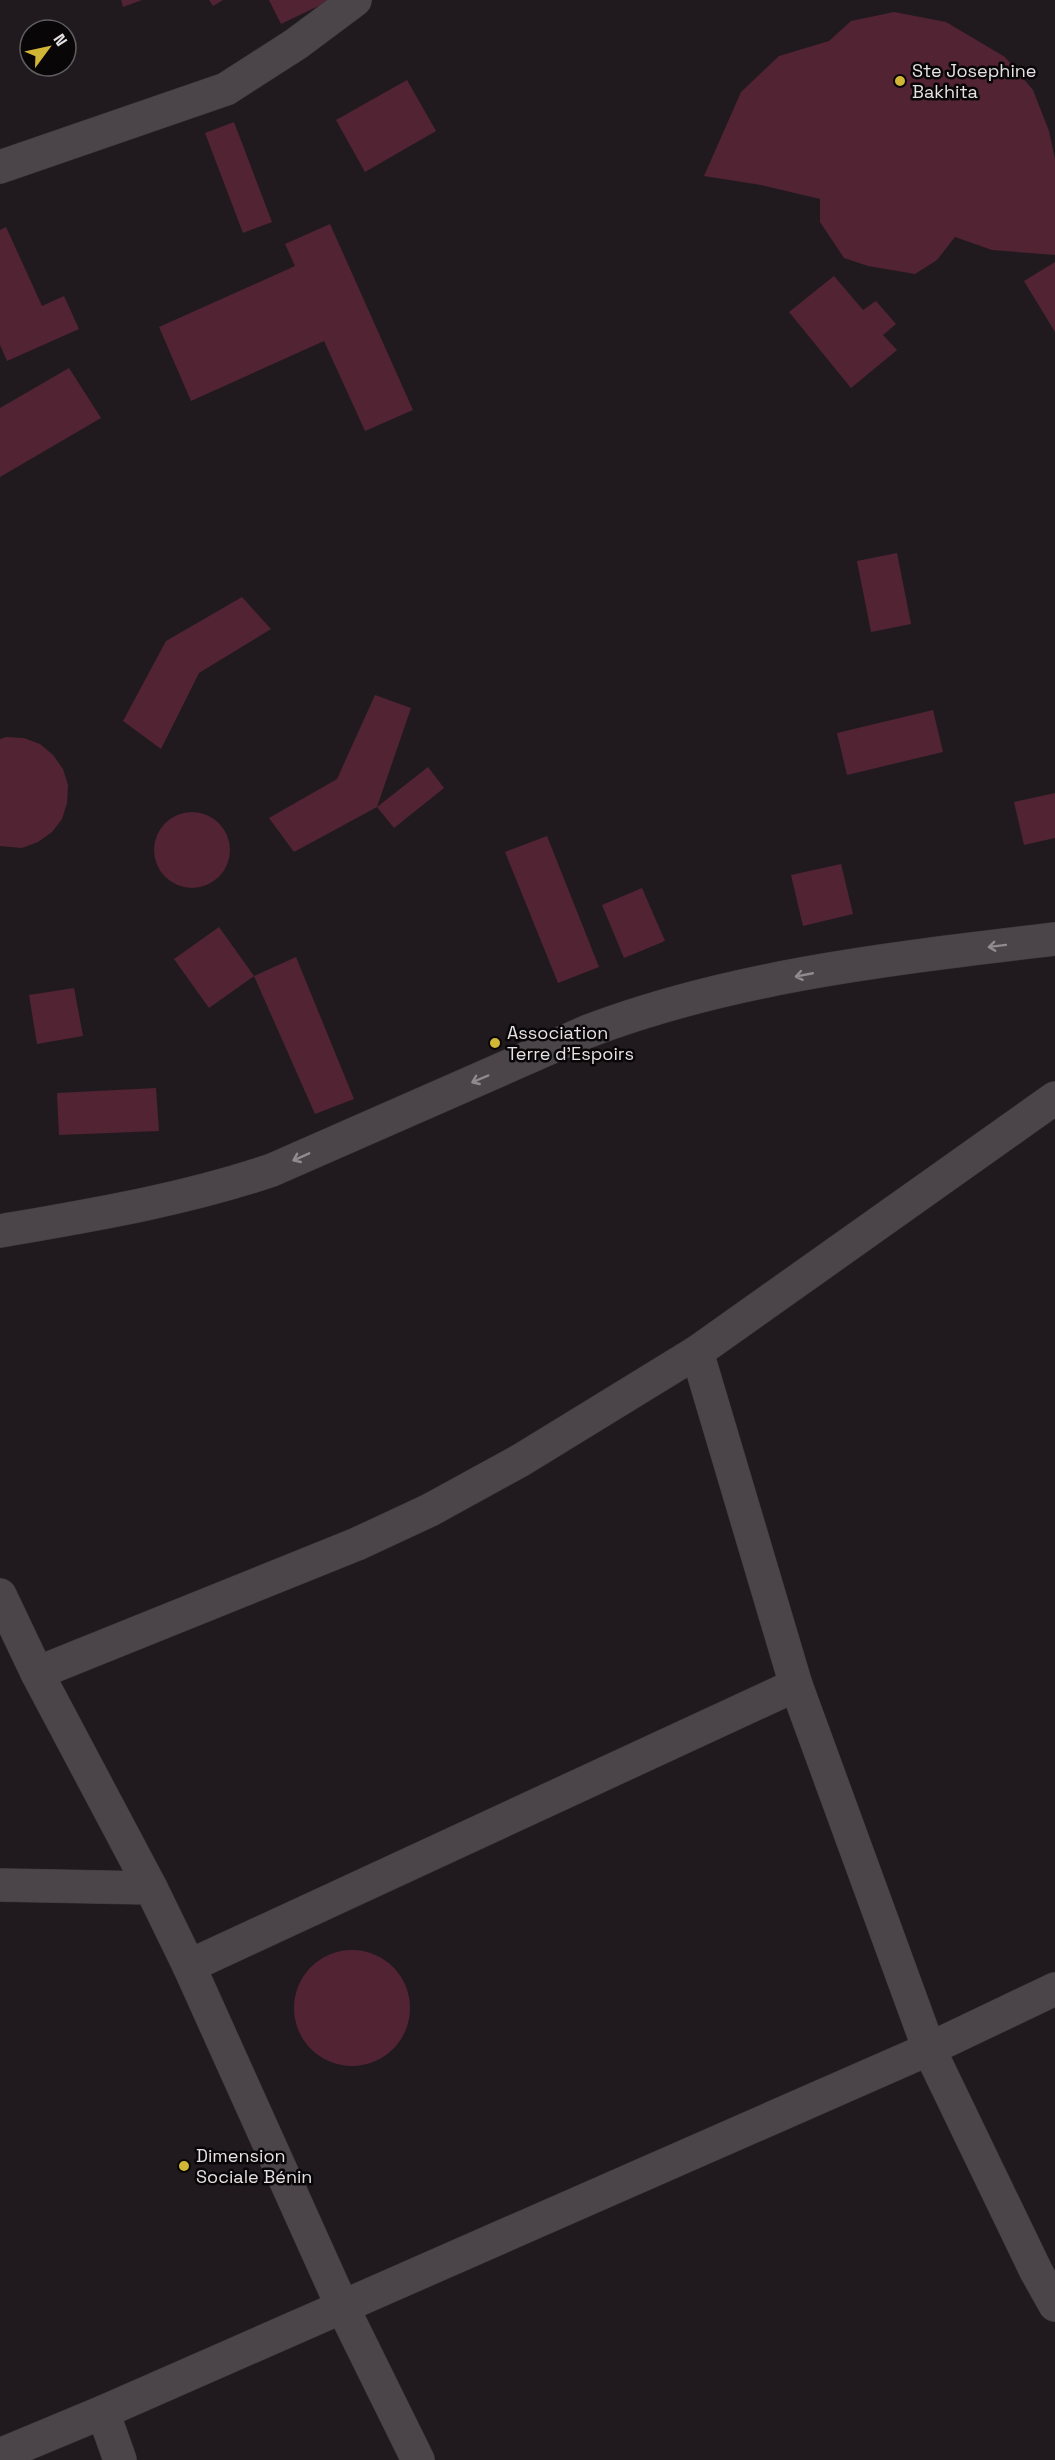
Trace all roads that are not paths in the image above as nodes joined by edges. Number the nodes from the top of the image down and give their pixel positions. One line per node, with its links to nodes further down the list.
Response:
1 (355, 0): 2 (street)
2 (0, 167)
3 (1055, 939): 5 (street, one-way to 5)
4 (1055, 1098): 6 (street)
5 (0, 1231)
6 (697, 1352): 8 (street); 9 (street)
7 (0, 1595): 8 (street)
8 (37, 1673): 11 (street)
9 (796, 1685): 12 (street); 14 (street)
10 (0, 1885): 11 (street)
11 (152, 1888): 12 (street)
12 (189, 1966): 16 (street)
13 (1055, 1989): 14 (street)
14 (929, 2049): 15 (street); 16 (street)
15 (1055, 2305)
16 (342, 2306): 17 (street); 20 (street)
17 (103, 2412): 18 (street); 19 (street)
18 (0, 2455)
19 (120, 2460)
20 (418, 2460)

